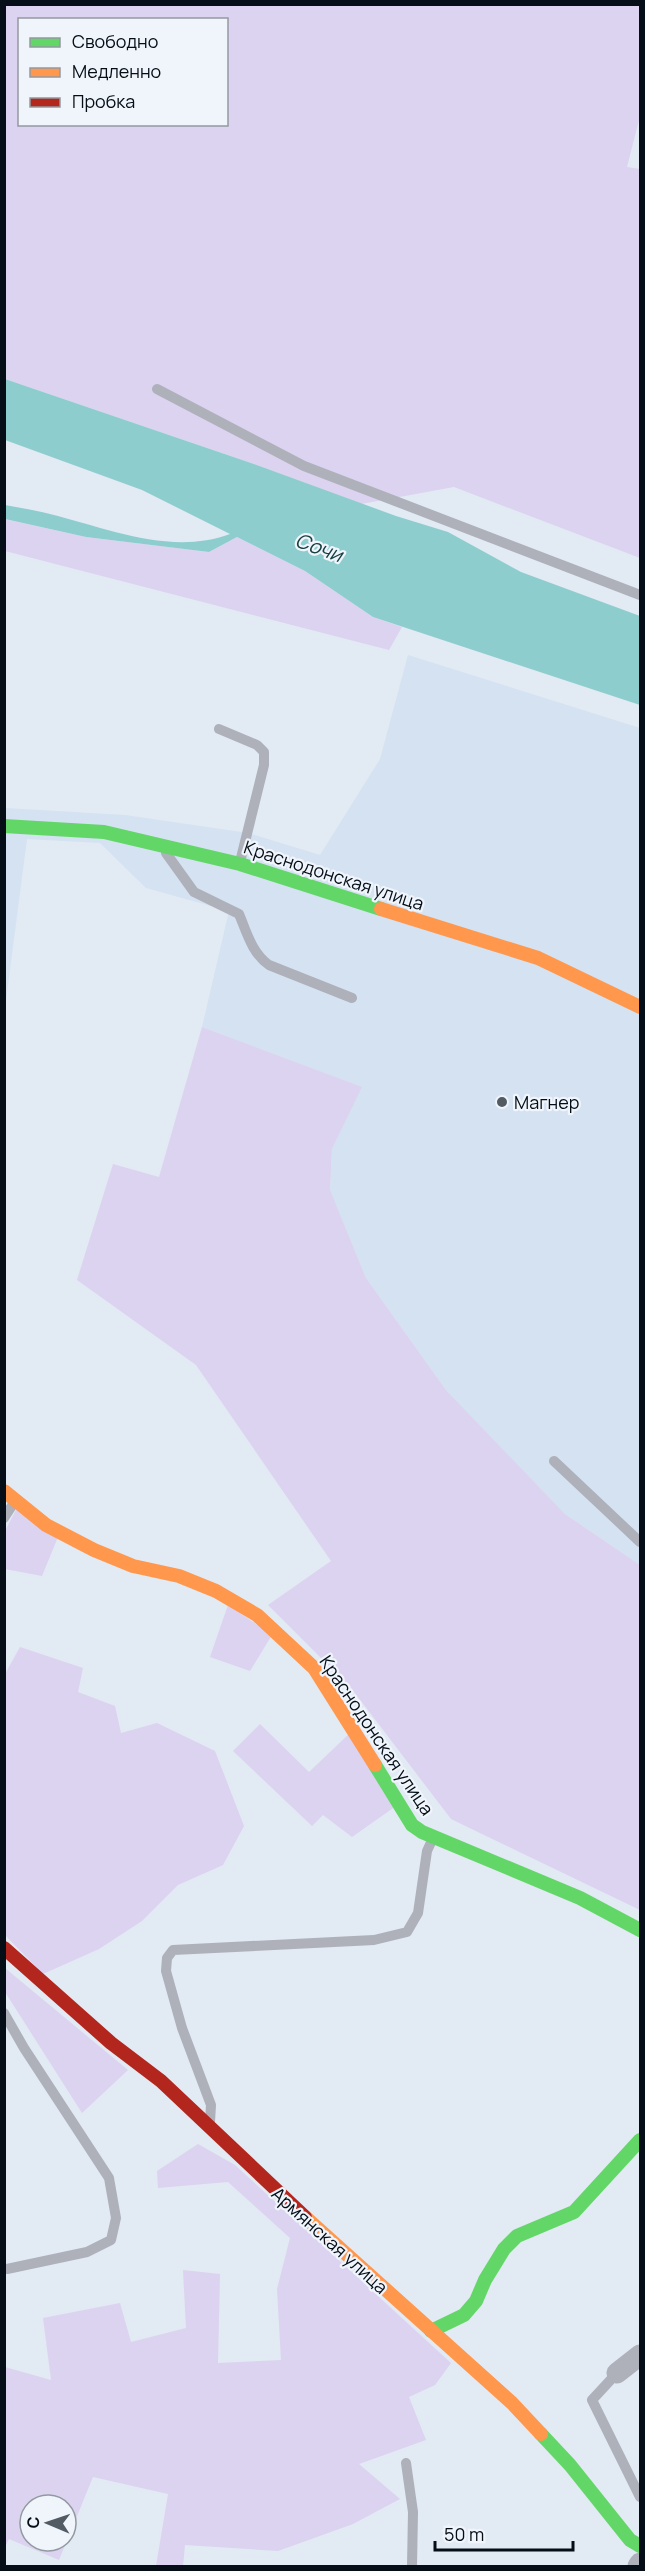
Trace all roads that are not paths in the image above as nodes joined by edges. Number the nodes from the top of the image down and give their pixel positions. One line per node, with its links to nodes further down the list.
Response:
1 (157, 388): 2 (lane)
2 (640, 595)
3 (219, 729): 6 (lane)
4 (4, 826): 5 (street, Краснодонская улица)
5 (160, 843): 6 (street, Краснодонская улица); 7 (lane)
6 (240, 864): 8 (street, Краснодонская улица)
7 (352, 998)
8 (640, 1007)
9 (554, 1461): 12 (lane)
10 (10, 1495): 11 (lane); 13 (street, Краснодонская улица)
11 (4, 1518)
12 (640, 1542)
13 (433, 1838): 14 (street, Краснодонская улица); 17 (lane)
14 (640, 1930)
15 (4, 1948): 17 (street, Армянская улица)
16 (4, 2013): 19 (lane)
17 (209, 2128): 20 (street, Армянская улица)
18 (640, 2140): 20 (street)
19 (7, 2269)
20 (431, 2331): 25 (street, Армянская улица)
21 (640, 2355): 22 (street)
22 (617, 2373): 24 (lane)
23 (406, 2463): 26 (lane)
24 (640, 2497)
25 (640, 2546)
26 (412, 2566)

